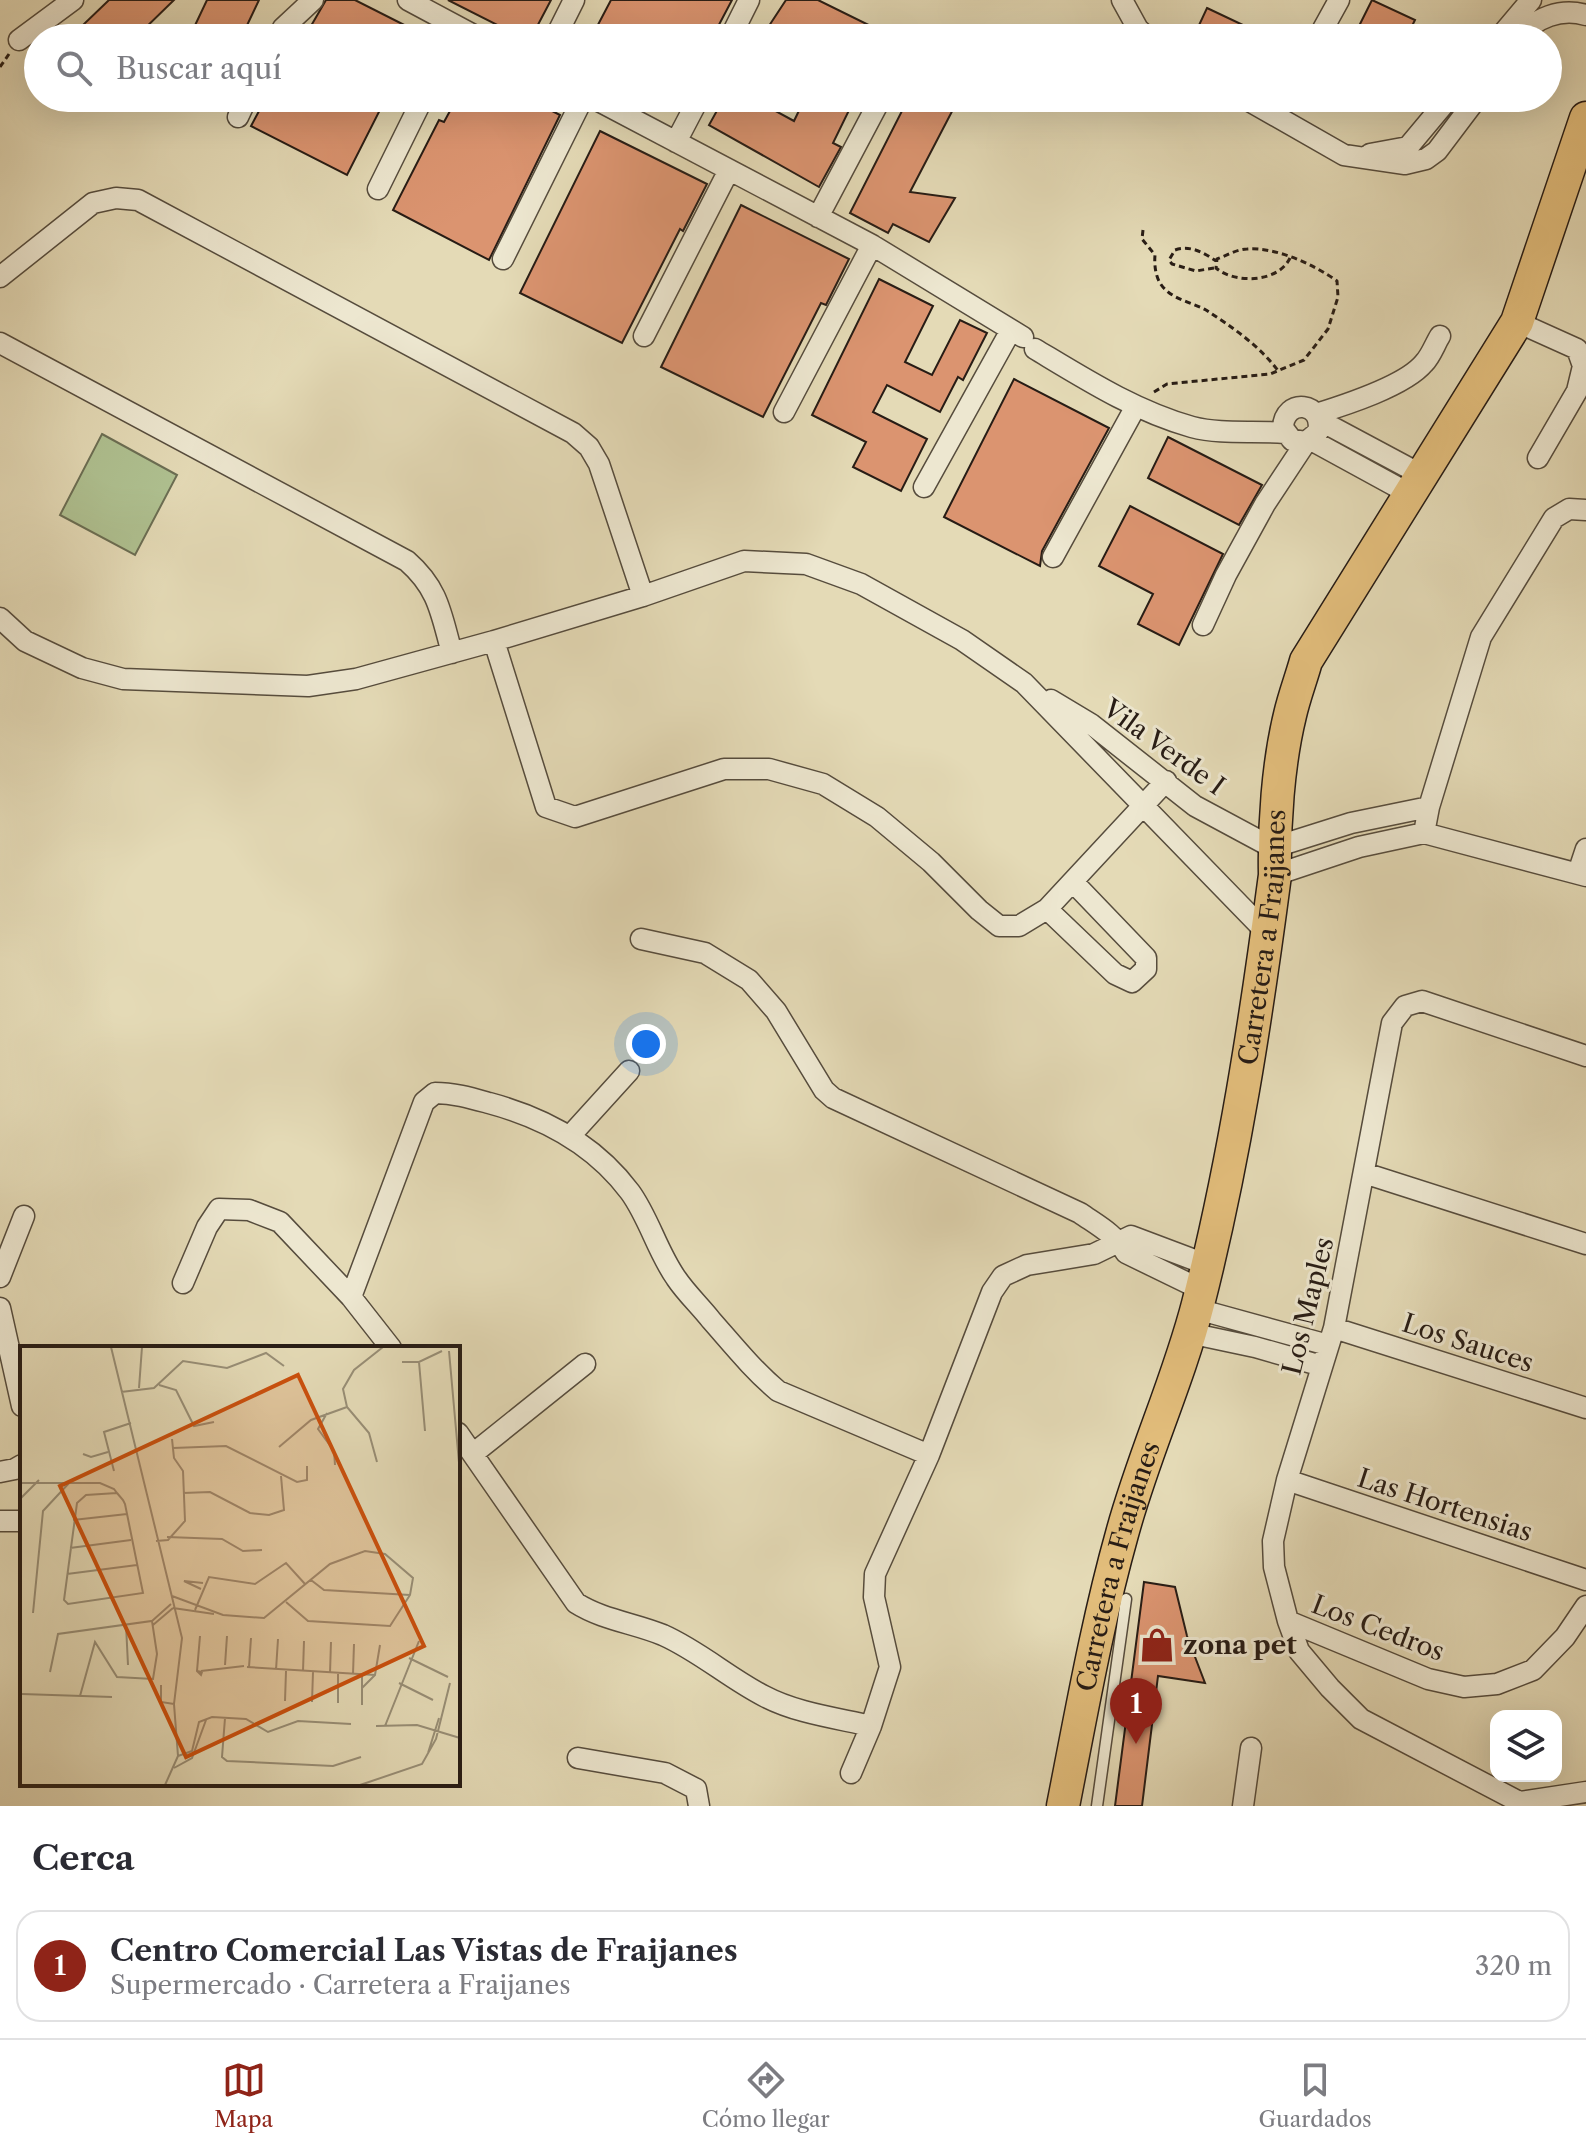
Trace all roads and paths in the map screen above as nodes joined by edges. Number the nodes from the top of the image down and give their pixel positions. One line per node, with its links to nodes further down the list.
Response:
1 (73, 0): 10 (street)
2 (313, 0): 11 (street)
3 (574, 0): 13 (street)
4 (749, 0): 14 (street)
5 (1122, 0): 15 (street)
6 (1339, 0): 16 (street)
7 (1531, 0): 17 (street)
8 (413, 1): 12 (street)
9 (1586, 15): 18 (street)
10 (41, 24)
11 (287, 24)
12 (444, 24)
13 (562, 24)
14 (737, 24)
15 (1135, 24)
16 (1326, 24)
17 (1511, 24)
18 (1533, 24)
19 (24, 36): 20 (street)
20 (19, 40)
21 (240, 112): 30 (street)
22 (416, 112): 35 (street)
23 (576, 112): 40 (street)
24 (619, 112): 32 (street)
25 (692, 112): 32 (street)
26 (874, 112): 36 (street)
27 (1287, 112): 33 (street)
28 (1437, 112): 33 (street)
29 (1467, 112): 33 (street)
30 (238, 117)
31 (1586, 118): 44 (main road, Carretera a Fraijanes)
32 (676, 142): 34 (street)
33 (1354, 157)
34 (729, 170): 36 (street); 45 (street)
35 (378, 189)
36 (818, 217): 38 (street)
37 (1143, 230): 49 (path)
38 (872, 245): 47 (street); 52 (street)
39 (1290, 258): 41 (path); 42 (path); 49 (path)
40 (503, 259)
41 (1216, 261): 42 (path); 42 (path)
42 (1216, 268)
43 (0, 277): 61 (street)
44 (1517, 322): 50 (street); 57 (main road, Carretera a Fraijanes)
45 (644, 336)
46 (1440, 336): 53 (street)
47 (1023, 339): 51 (street); 58 (street)
48 (0, 343): 65 (street)
49 (1279, 372): 51 (path)
50 (1581, 393): 56 (street)
51 (1140, 407): 54 (street); 60 (street)
52 (784, 412)
53 (1317, 417): 54 (street); 55 (street); 57 (street)
54 (1285, 433): 55 (street)
55 (1309, 441): 57 (street); 63 (street)
56 (1538, 458)
57 (1414, 484): 72 (main road, Carretera a Fraijanes)
58 (924, 487)
59 (1586, 510): 69 (street)
60 (1053, 557)
61 (643, 596): 64 (street); 66 (street)
62 (0, 618): 65 (street)
63 (1203, 625)
64 (494, 641): 65 (street); 75 (street)
65 (452, 653)
66 (1024, 683): 67 (street, Vila Verde I); 68 (street)
67 (1166, 781): 68 (street); 72 (street, Vila Verde I)
68 (1144, 804): 74 (street); 76 (street)
69 (1429, 807): 70 (street); 72 (street)
70 (1424, 833): 72 (street); 73 (street)
71 (1586, 849): 73 (street)
72 (1275, 857): 76 (main road, Carretera a Fraijanes)
73 (1582, 874)
74 (1074, 883): 75 (street); 75 (street)
75 (1047, 909)
76 (1267, 933): 88 (main road, Carretera a Fraijanes)
77 (641, 939): 83 (street)
78 (1586, 1056): 81 (street, Los Maples)
79 (629, 1071): 80 (street)
80 (570, 1136): 87 (street); 98 (street)
81 (1364, 1173): 84 (street); 90 (street, Los Maples)
82 (24, 1216): 85 (street)
83 (1119, 1242): 88 (street); 98 (street)
84 (1586, 1244)
85 (0, 1277)
86 (183, 1283): 87 (street)
87 (351, 1297): 91 (street)
88 (1199, 1299): 90 (street, Los Sauces); 93 (street); 106 (main road, Carretera a Fraijanes)
89 (0, 1308): 94 (street)
90 (1331, 1337): 93 (street, Los Maples); 95 (street, Los Sauces)
91 (389, 1346)
92 (585, 1364): 97 (street)
93 (1322, 1366): 101 (street, Los Maples)
94 (20, 1397)
95 (1586, 1408)
96 (460, 1436): 97 (street)
97 (474, 1453): 107 (street)
98 (929, 1455): 107 (street)
99 (20, 1466): 100 (street)
100 (0, 1472)
101 (1287, 1480): 102 (street, Las Hortensias); 105 (street, Los Maples)
102 (1586, 1580)
103 (1126, 1599): 106 (lane)
104 (1586, 1606): 105 (street, Los Cedros)
105 (1288, 1621): 112 (street, Los Maples)
106 (1111, 1623): 114 (main road, Carretera a Fraijanes); 115 (lane)
107 (871, 1726): 110 (street)
108 (1251, 1748): 116 (street)
109 (578, 1758): 113 (street)
110 (851, 1773)
111 (1586, 1792): 112 (street)
112 (1523, 1804)
113 (699, 1806)
114 (1063, 1806)
115 (1097, 1806)
116 (1243, 1806)

